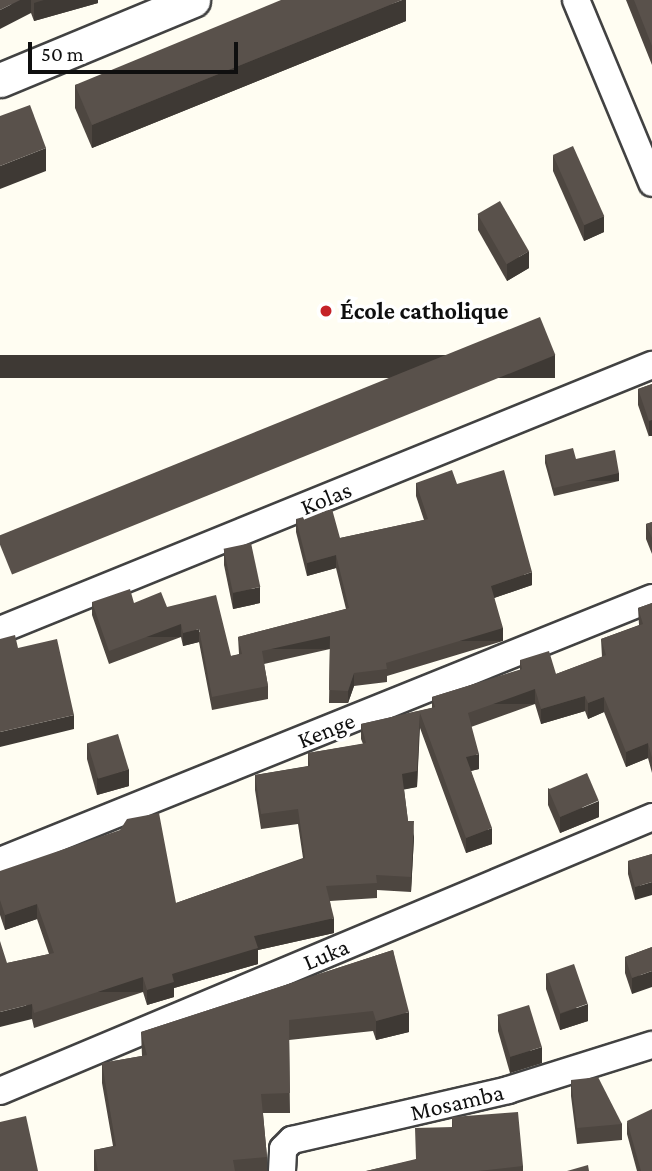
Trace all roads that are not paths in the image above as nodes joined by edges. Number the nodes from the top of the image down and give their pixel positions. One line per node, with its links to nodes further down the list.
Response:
1 (192, 0): 3 (street)
2 (576, 0): 4 (street)
3 (0, 79)
4 (652, 183)
5 (652, 365): 7 (street, Kolas)
6 (652, 598): 9 (street, Kenge)
7 (0, 630)
8 (652, 817): 11 (street, Luka)
9 (0, 862)
10 (652, 1045): 12 (street, Mosamba)
11 (0, 1091)
12 (282, 1171)

